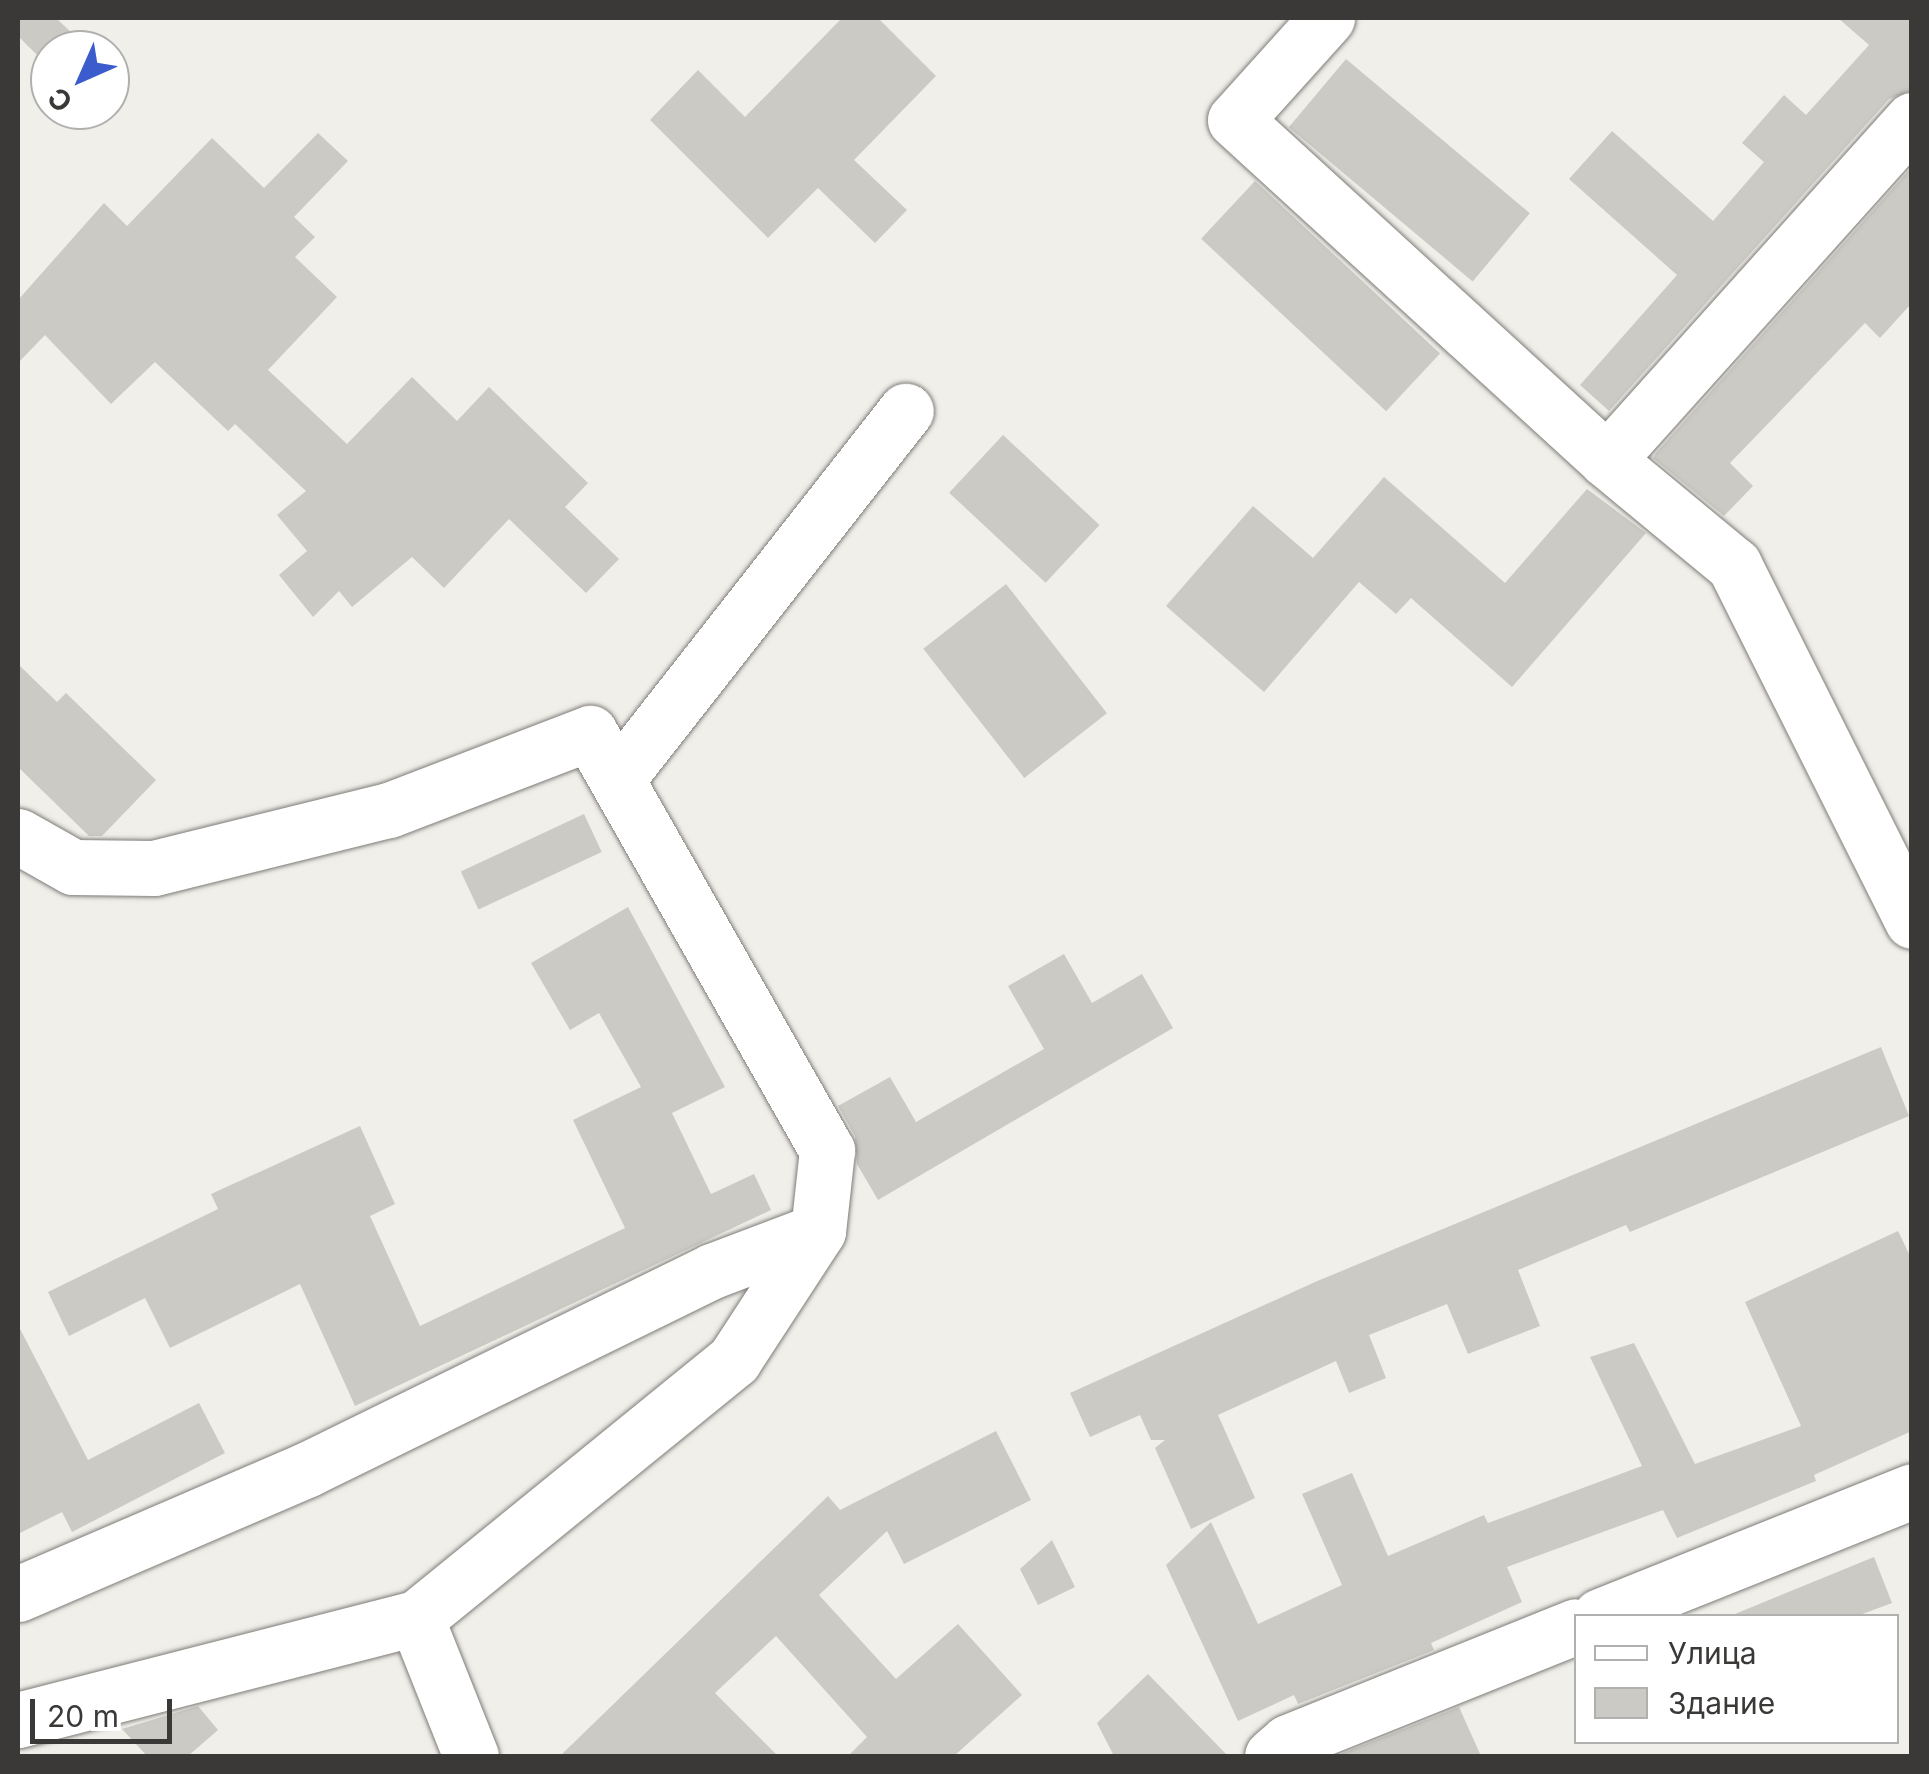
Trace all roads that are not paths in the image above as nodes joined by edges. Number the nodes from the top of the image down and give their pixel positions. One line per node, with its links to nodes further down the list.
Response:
1 (1327, 18): 4 (street)
2 (1912, 120): 4 (street)
3 (906, 411): 5 (street)
4 (1607, 460): 7 (street)
5 (617, 780): 6 (street); 8 (street)
6 (18, 836)
7 (1912, 921)
8 (818, 1231): 10 (street); 12 (street)
9 (1912, 1492): 11 (street)
10 (18, 1594)
11 (1605, 1614)
12 (416, 1618): 14 (street); 15 (street)
13 (1574, 1627): 16 (street)
14 (18, 1720)
15 (465, 1755)
16 (1272, 1756)

